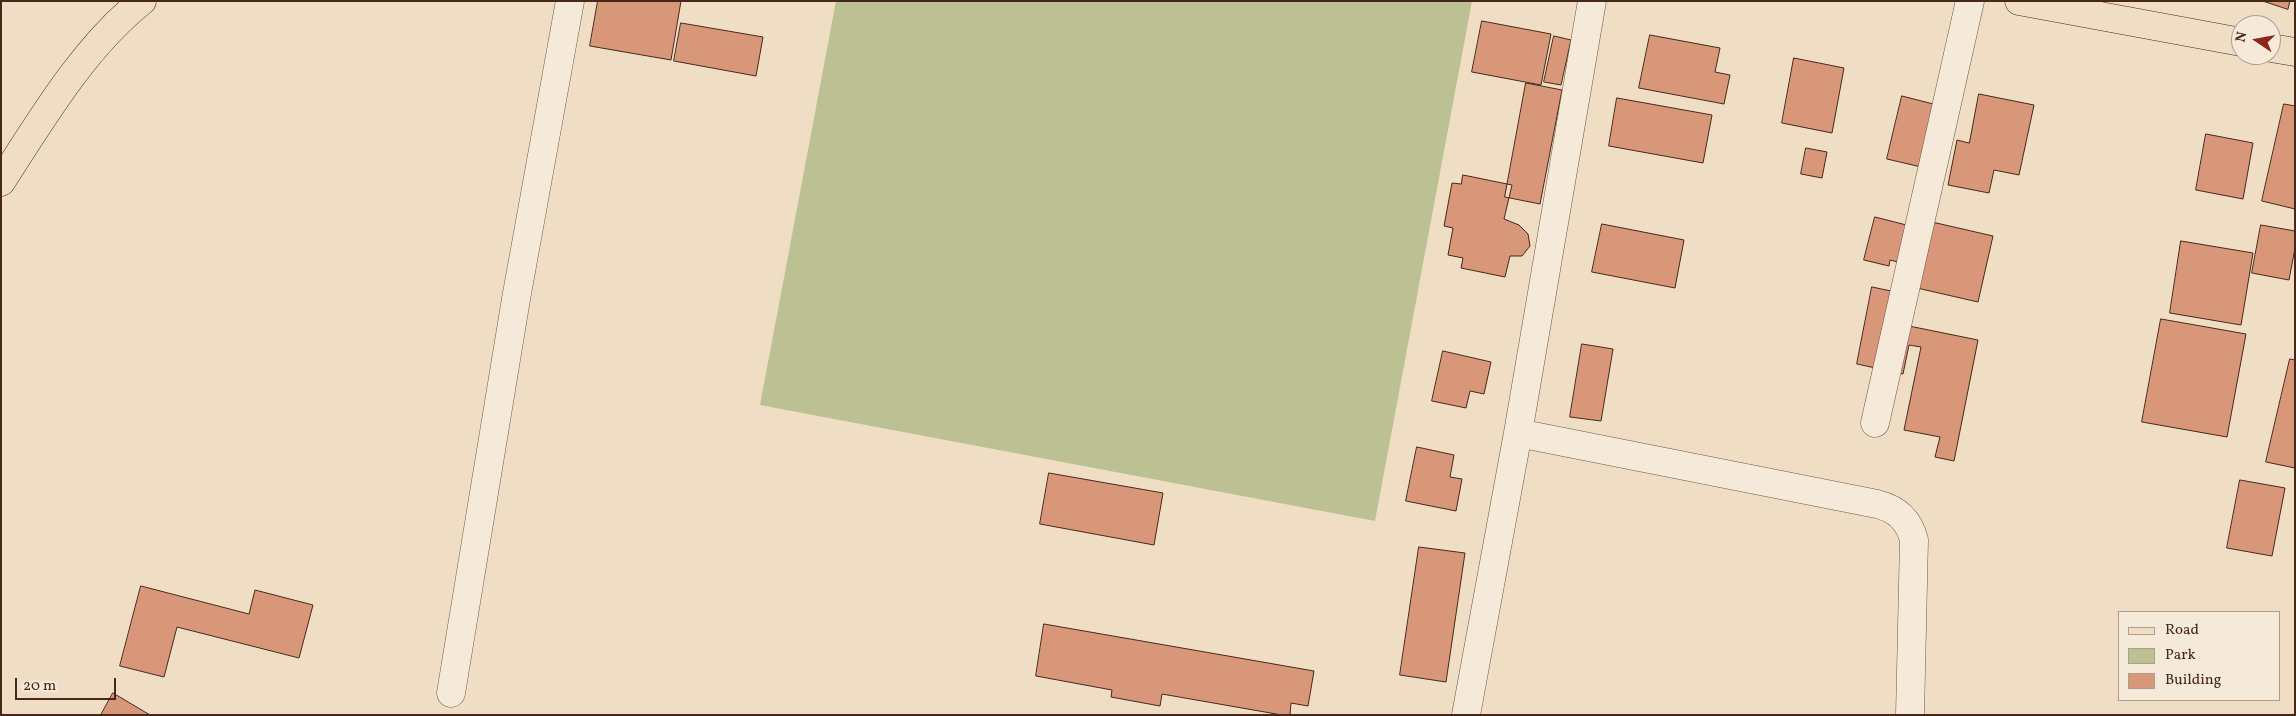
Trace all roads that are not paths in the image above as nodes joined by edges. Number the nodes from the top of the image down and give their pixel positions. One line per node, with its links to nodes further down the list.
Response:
1 (142, 1): 9 (main road)
2 (570, 1): 12 (street)
3 (1592, 1): 11 (street)
4 (1970, 1): 10 (street)
5 (2019, 1): 6 (main road)
6 (2231, 40)
7 (2281, 50): 8 (main road)
8 (2295, 52)
9 (1, 182)
10 (1875, 423)
11 (1518, 433): 13 (street); 14 (street)
12 (450, 694)
13 (1466, 715)
14 (1910, 715)

